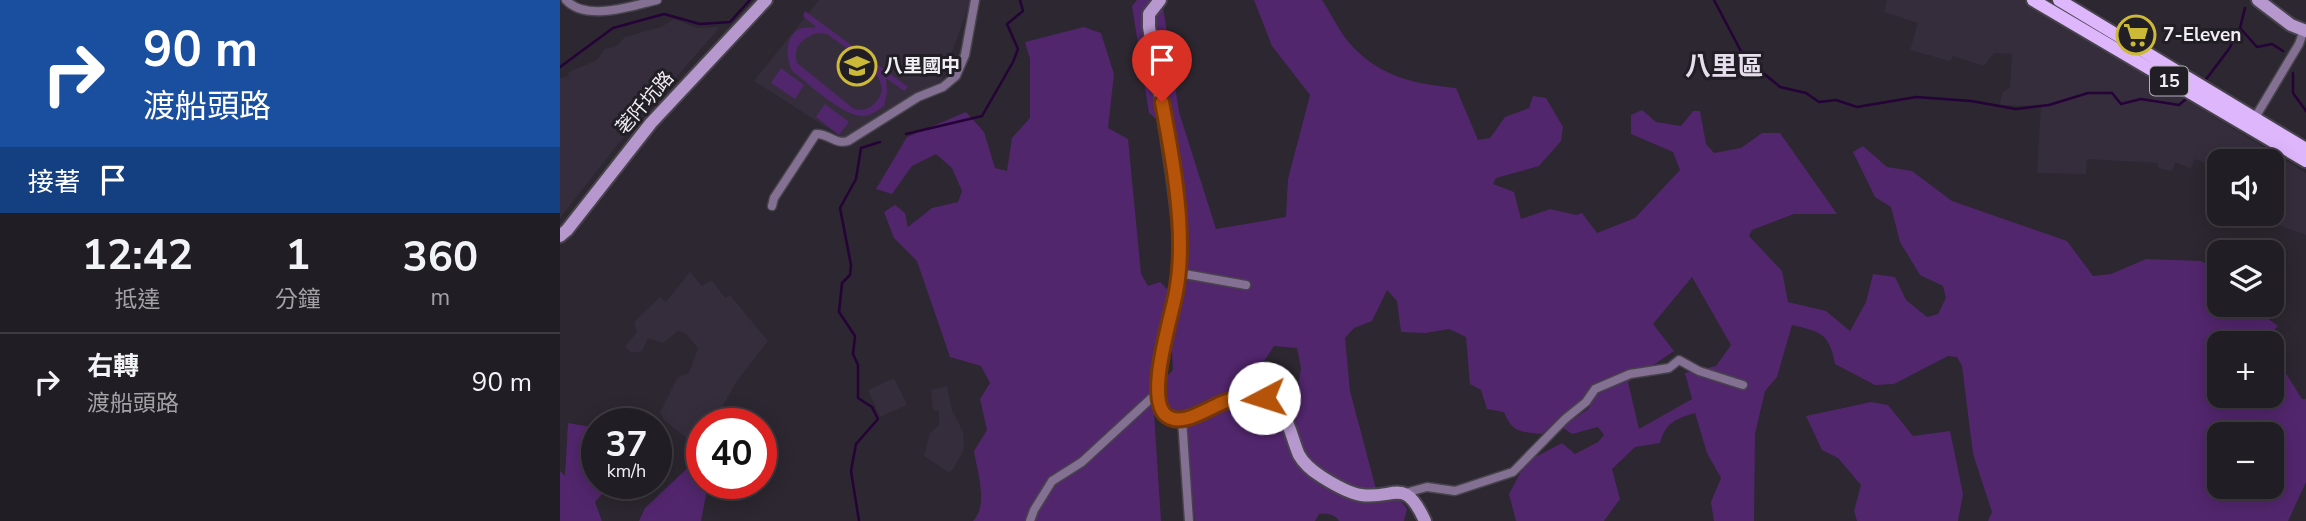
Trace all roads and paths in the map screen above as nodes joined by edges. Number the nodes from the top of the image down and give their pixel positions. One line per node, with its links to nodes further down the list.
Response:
1 (566, 0): 2 (street)
2 (657, 0)
3 (766, 0): 14 (street, 荖阡坑路)
4 (975, 0): 13 (street)
5 (1160, 0): 15 (street)
6 (2033, 0): 10 (main road, 15)
7 (2059, 0): 10 (main road, 15)
8 (2258, 0): 9 (street)
9 (2305, 30): 10 (street)
10 (2252, 122): 11 (main road, 15); 12 (main road, 15)
11 (2306, 149)
12 (2306, 161)
13 (772, 206)
14 (560, 236)
15 (1179, 272): 16 (street); 18 (street)
16 (1246, 285)
17 (1743, 385): 20 (street)
18 (1158, 392): 19 (street); 21 (street)
19 (1182, 419): 20 (street); 22 (street)
20 (1405, 494): 23 (street)
21 (1030, 521)
22 (1189, 521)
23 (1425, 521)

